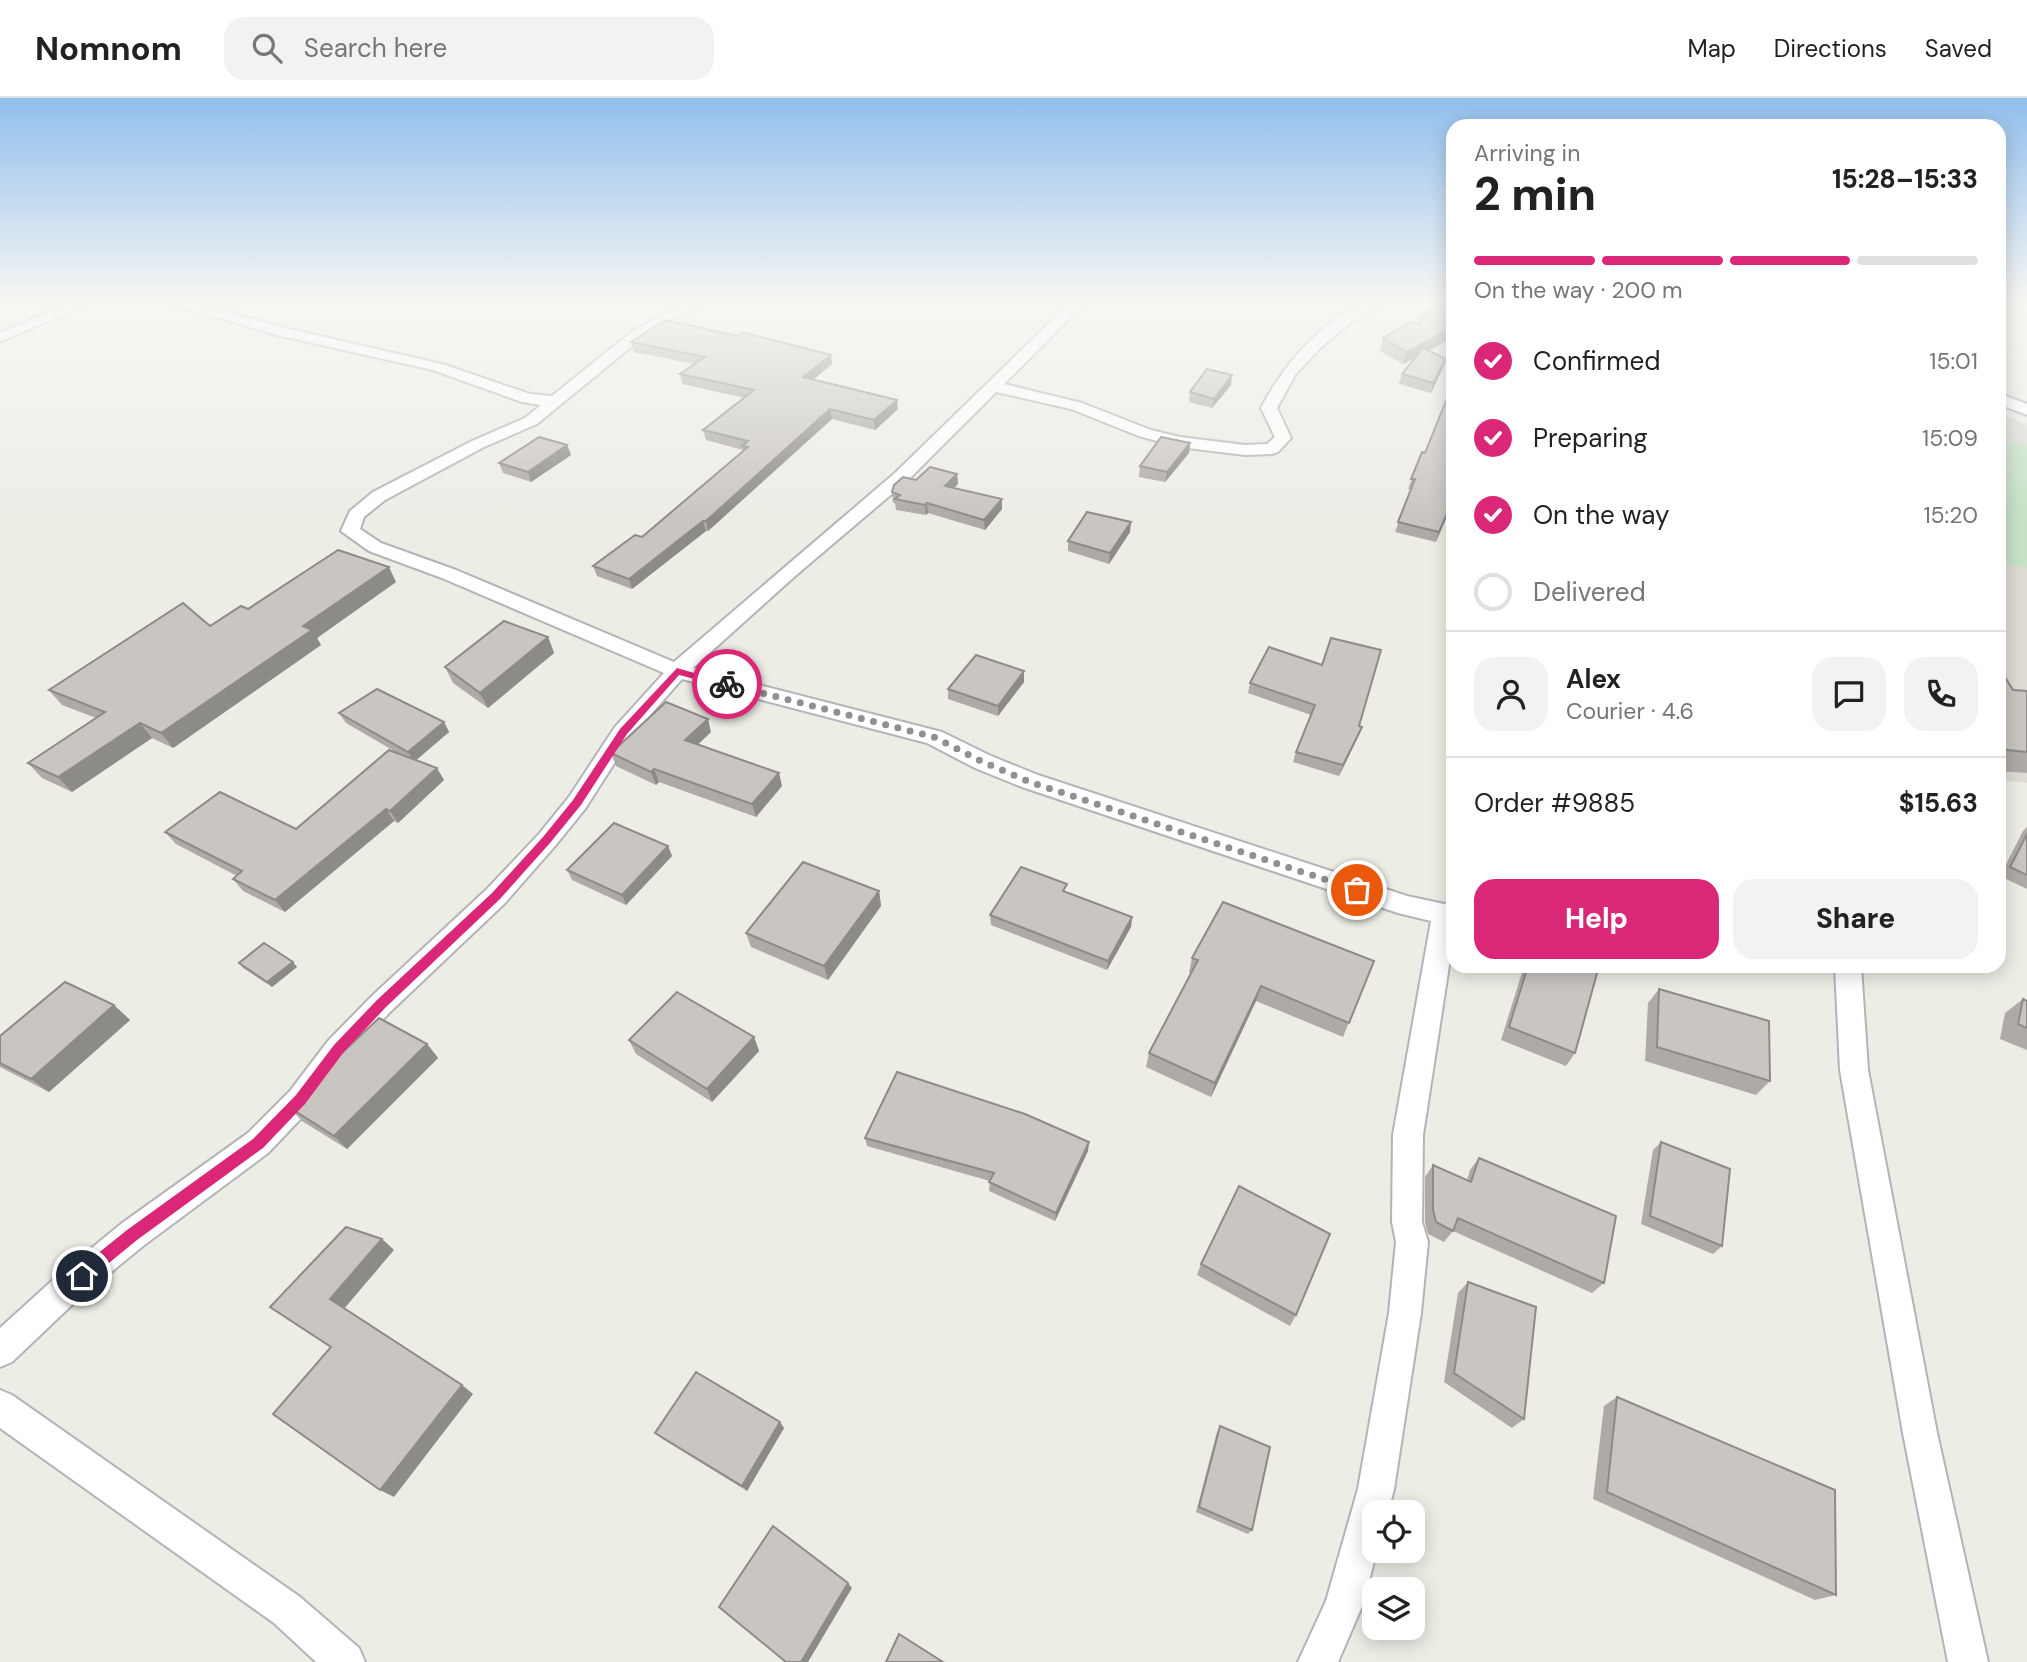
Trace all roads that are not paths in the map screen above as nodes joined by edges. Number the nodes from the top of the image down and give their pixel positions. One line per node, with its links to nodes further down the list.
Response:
1 (454, 373): 6 (street)
2 (590, 373): 6 (street)
3 (1005, 373): 5 (street)
4 (1291, 373): 5 (street)
5 (991, 386): 9 (street)
6 (555, 401): 9 (street)
7 (2006, 401): 8 (street)
8 (2027, 410)
9 (677, 671): 10 (street); 13 (street)
10 (1446, 912)
11 (1446, 929): 16 (street)
12 (1848, 973): 17 (street)
13 (0, 1350)
14 (0, 1407): 15 (street)
15 (345, 1662)
16 (1318, 1662)
17 (1968, 1662)

